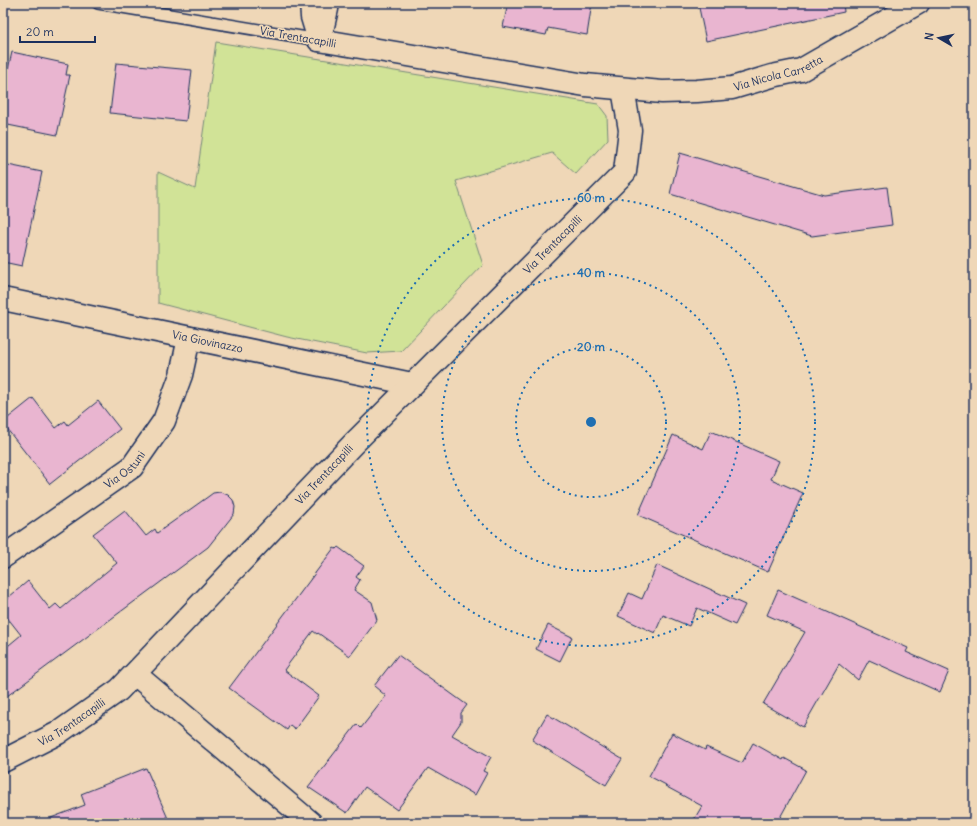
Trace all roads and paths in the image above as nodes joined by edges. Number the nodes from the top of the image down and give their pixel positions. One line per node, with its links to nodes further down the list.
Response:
1 (98, 3): 5 (lane, Via Trentacapilli)
2 (311, 3): 5 (street)
3 (328, 3): 5 (street)
4 (918, 3): 6 (street, Via Nicola Carretta)
5 (319, 40): 6 (street, Via Trentacapilli)
6 (623, 88): 9 (street, Via Trentacapilli)
7 (3, 299): 8 (street, Via Giovinazzo)
8 (190, 338): 9 (street, Via Giovinazzo); 10 (street, Via Ostuni)
9 (412, 384): 11 (street, Via Trentacapilli)
10 (3, 557)
11 (135, 674): 12 (street, Via Trentacapilli); 13 (street)
12 (3, 761)
13 (311, 823)

